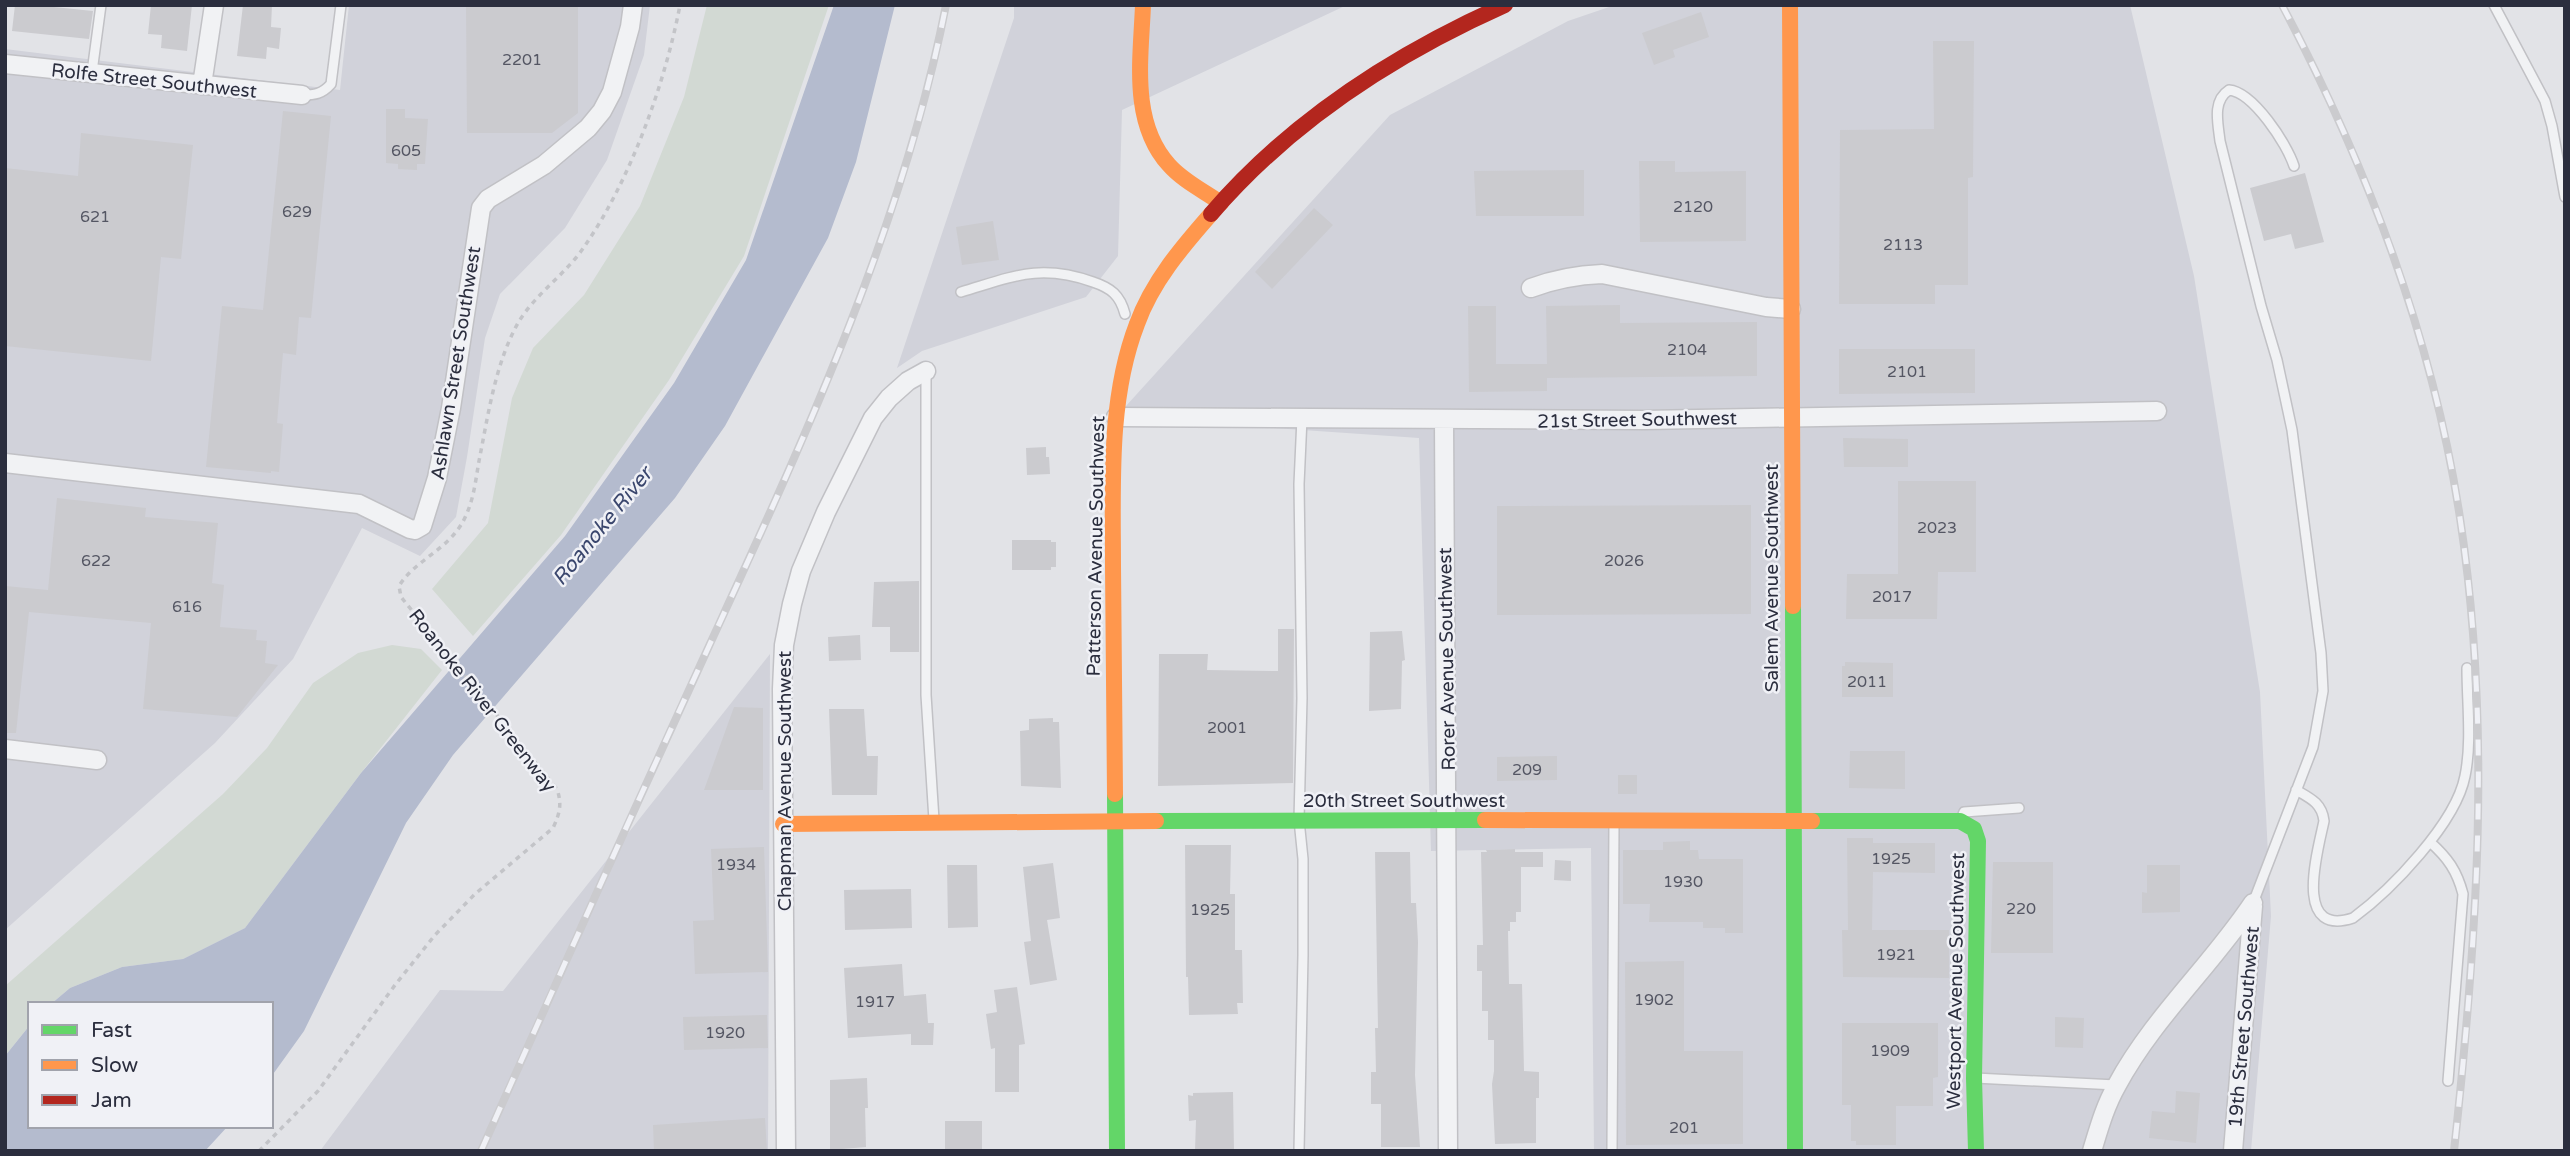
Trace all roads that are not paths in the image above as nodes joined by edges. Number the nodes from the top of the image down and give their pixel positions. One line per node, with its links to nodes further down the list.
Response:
1 (100, 5): 10 (lane)
2 (214, 5): 11 (street)
3 (341, 5): 12 (lane)
4 (633, 5): 27 (street, Ashlawn Street Southwest)
5 (1143, 5): 16 (street)
6 (1505, 5): 16 (street, Patterson Avenue Southwest)
7 (1790, 5): 19 (street, Salem Avenue Southwest)
8 (2494, 5): 13 (lane)
9 (5, 64): 10 (street, Rolfe Street Southwest)
10 (92, 72): 11 (street, Rolfe Street Southwest)
11 (202, 85): 12 (street, Rolfe Street Southwest)
12 (302, 95)
13 (2561, 155): 15 (lane)
14 (2294, 166): 31 (lane)
15 (2565, 197)
16 (1221, 203): 20 (street, Patterson Avenue Southwest)
17 (1531, 288): 19 (street)
18 (961, 292): 20 (lane)
19 (1791, 309): 23 (street, Salem Avenue Southwest)
20 (1132, 317): 24 (street, Patterson Avenue Southwest)
21 (926, 371): 39 (lane); 40 (street, Chapman Avenue Southwest)
22 (2157, 411): 23 (street, 21st Street Southwest)
23 (1791, 417): 26 (street, 21st Street Southwest); 37 (street, Salem Avenue Southwest)
24 (1116, 418): 25 (street, 21st Street Southwest); 34 (street, Patterson Avenue Southwest)
25 (1303, 418): 26 (street, 21st Street Southwest); 33 (lane)
26 (1444, 419): 35 (street, Rorer Avenue Southwest)
27 (5, 463)
28 (2467, 668): 41 (lane)
29 (5, 749): 30 (street)
30 (97, 760)
31 (2296, 790): 41 (lane); 42 (lane)
32 (2020, 808): 38 (lane, 20th Street Southwest)
33 (1299, 820): 34 (street, 20th Street Southwest); 35 (street, 20th Street Southwest); 48 (lane)
34 (1115, 821): 39 (street, 20th Street Southwest); 47 (street, Patterson Avenue Southwest)
35 (1447, 821): 36 (street, 20th Street Southwest); 49 (street, Rorer Avenue Southwest)
36 (1614, 821): 37 (street, 20th Street Southwest); 50 (lane)
37 (1793, 821): 38 (street, 20th Street Southwest); 51 (street, Salem Avenue Southwest)
38 (1960, 821): 43 (street, Westport Avenue Southwest)
39 (934, 823): 40 (street, 20th Street Southwest)
40 (783, 824): 46 (street, Chapman Avenue Southwest)
41 (2430, 842): 44 (lane)
42 (2253, 903): 45 (street); 54 (street, 19th Street Southwest)
43 (1974, 1078): 45 (lane); 52 (street, Westport Avenue Southwest)
44 (2448, 1081)
45 (2116, 1085): 53 (street)
46 (786, 1151)
47 (1117, 1151)
48 (1299, 1151)
49 (1448, 1151)
50 (1612, 1151)
51 (1795, 1151)
52 (1976, 1151)
53 (2092, 1151)
54 (2233, 1151)

